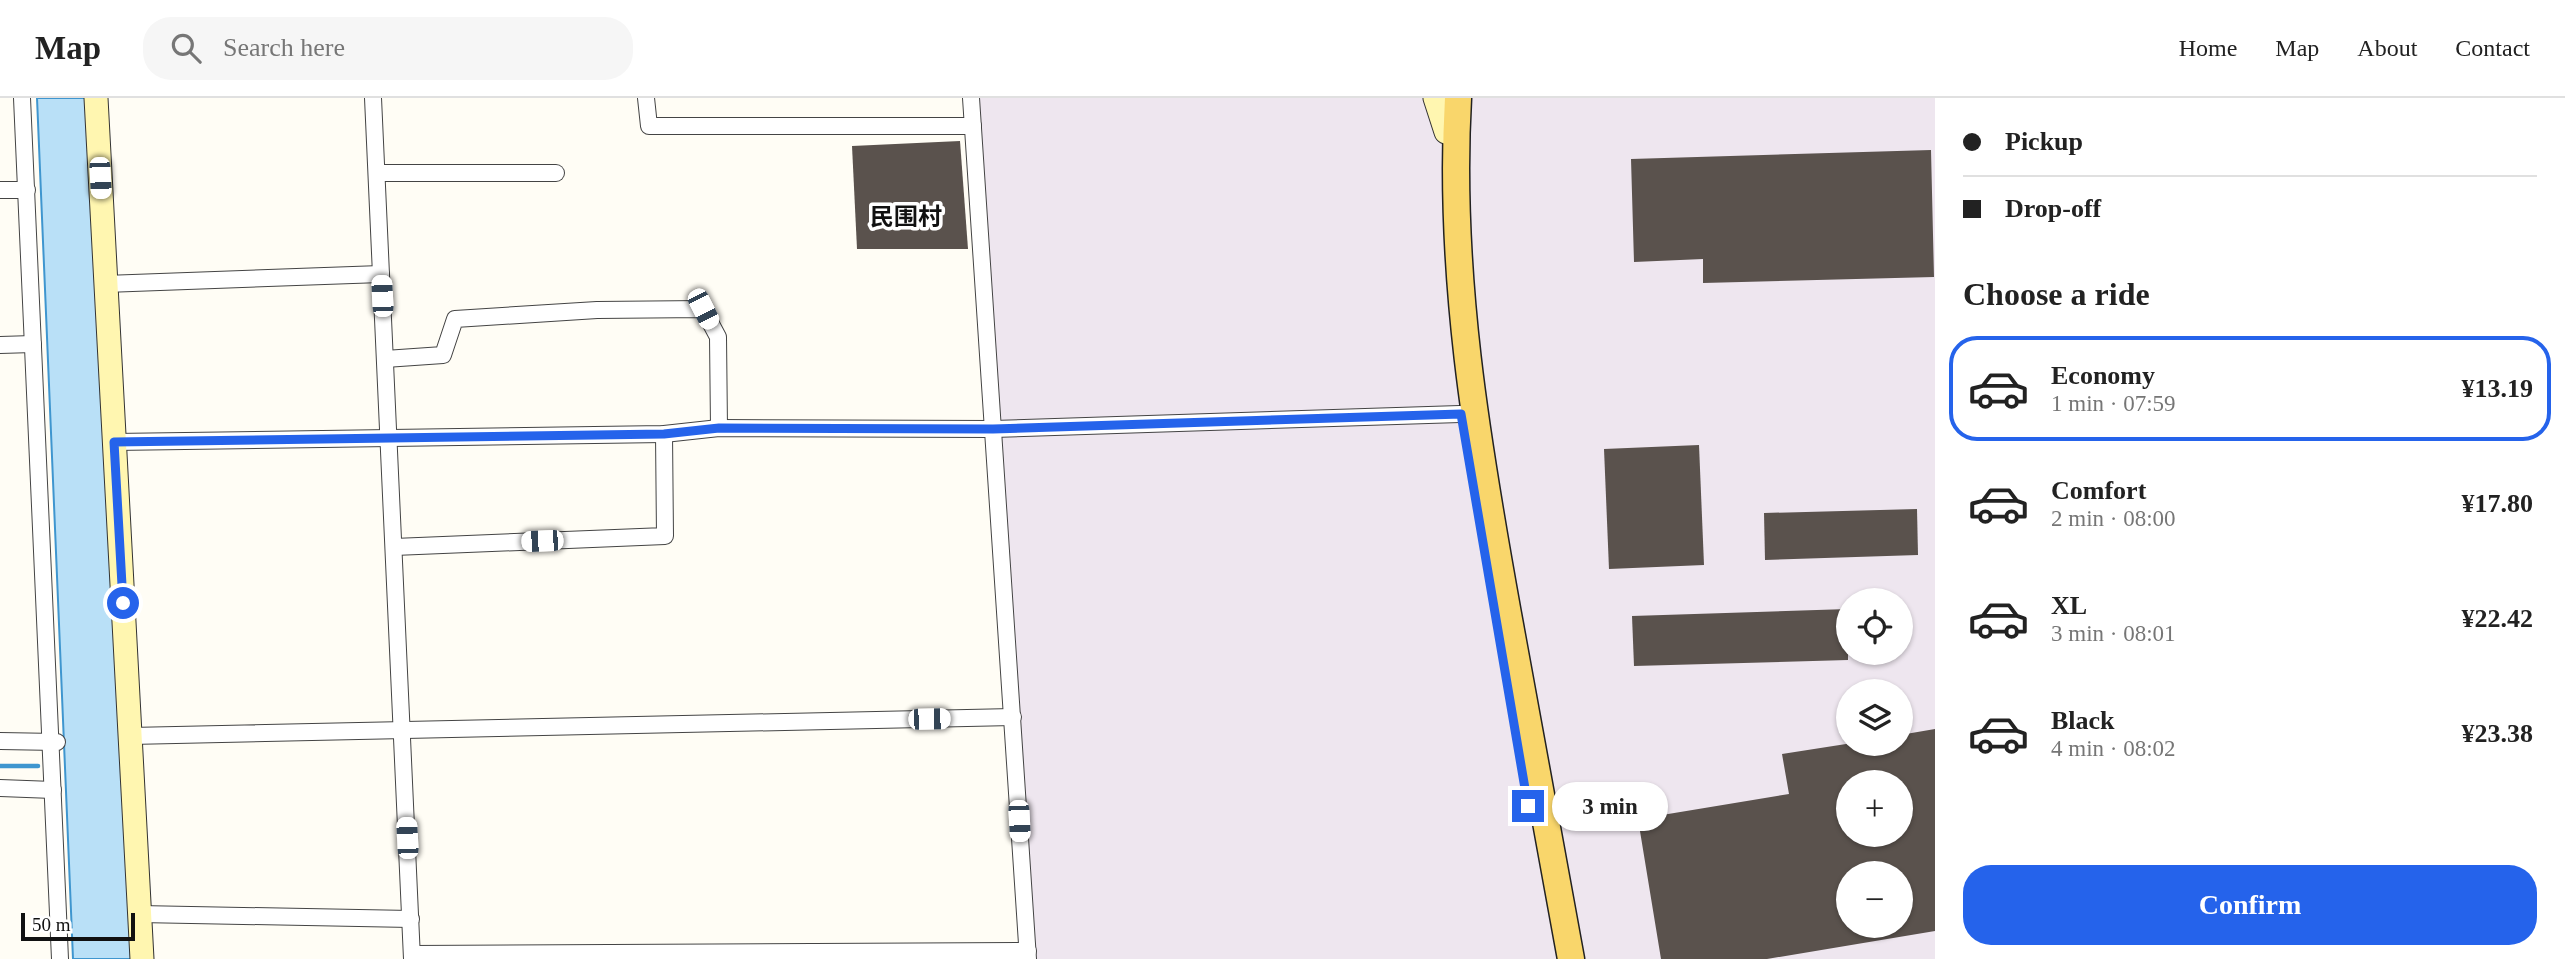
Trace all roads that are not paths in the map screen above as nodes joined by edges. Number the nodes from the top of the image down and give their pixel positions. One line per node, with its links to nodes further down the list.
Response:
1 (22, 98): 14 (street)
2 (96, 98): 16 (street)
3 (373, 98): 11 (street)
4 (646, 98): 9 (street)
5 (971, 98): 9 (street)
6 (1435, 98): 10 (street)
7 (1450, 98): 10 (main road)
8 (1458, 98): 41 (main road)
9 (973, 126): 22 (street)
10 (1446, 132): 20 (main road)
11 (377, 173): 12 (street); 15 (street)
12 (556, 173)
13 (0, 190): 14 (street)
14 (26, 190): 17 (street)
15 (381, 274): 16 (street); 19 (street)
16 (106, 284): 25 (street)
17 (33, 344): 18 (street); 31 (street)
18 (0, 345)
19 (385, 359): 21 (street); 24 (street)
20 (1461, 414): 22 (street); 40 (main road)
21 (719, 428): 22 (street); 23 (street)
22 (993, 429): 27 (street)
23 (664, 434): 24 (street); 26 (street)
24 (389, 439): 25 (street); 26 (street)
25 (114, 442): 29 (street)
26 (394, 547): 28 (street)
27 (1013, 717): 28 (street); 36 (street)
28 (402, 730): 29 (street); 35 (street)
29 (130, 736): 34 (street)
30 (0, 741): 31 (street)
31 (54, 742): 33 (street)
32 (0, 788): 33 (street)
33 (53, 790): 38 (street)
34 (139, 914): 35 (street); 39 (street)
35 (411, 919): 37 (street)
36 (1028, 955): 37 (street)
37 (412, 956)
38 (60, 959)
39 (142, 959)
40 (1557, 959)
41 (1571, 959)

